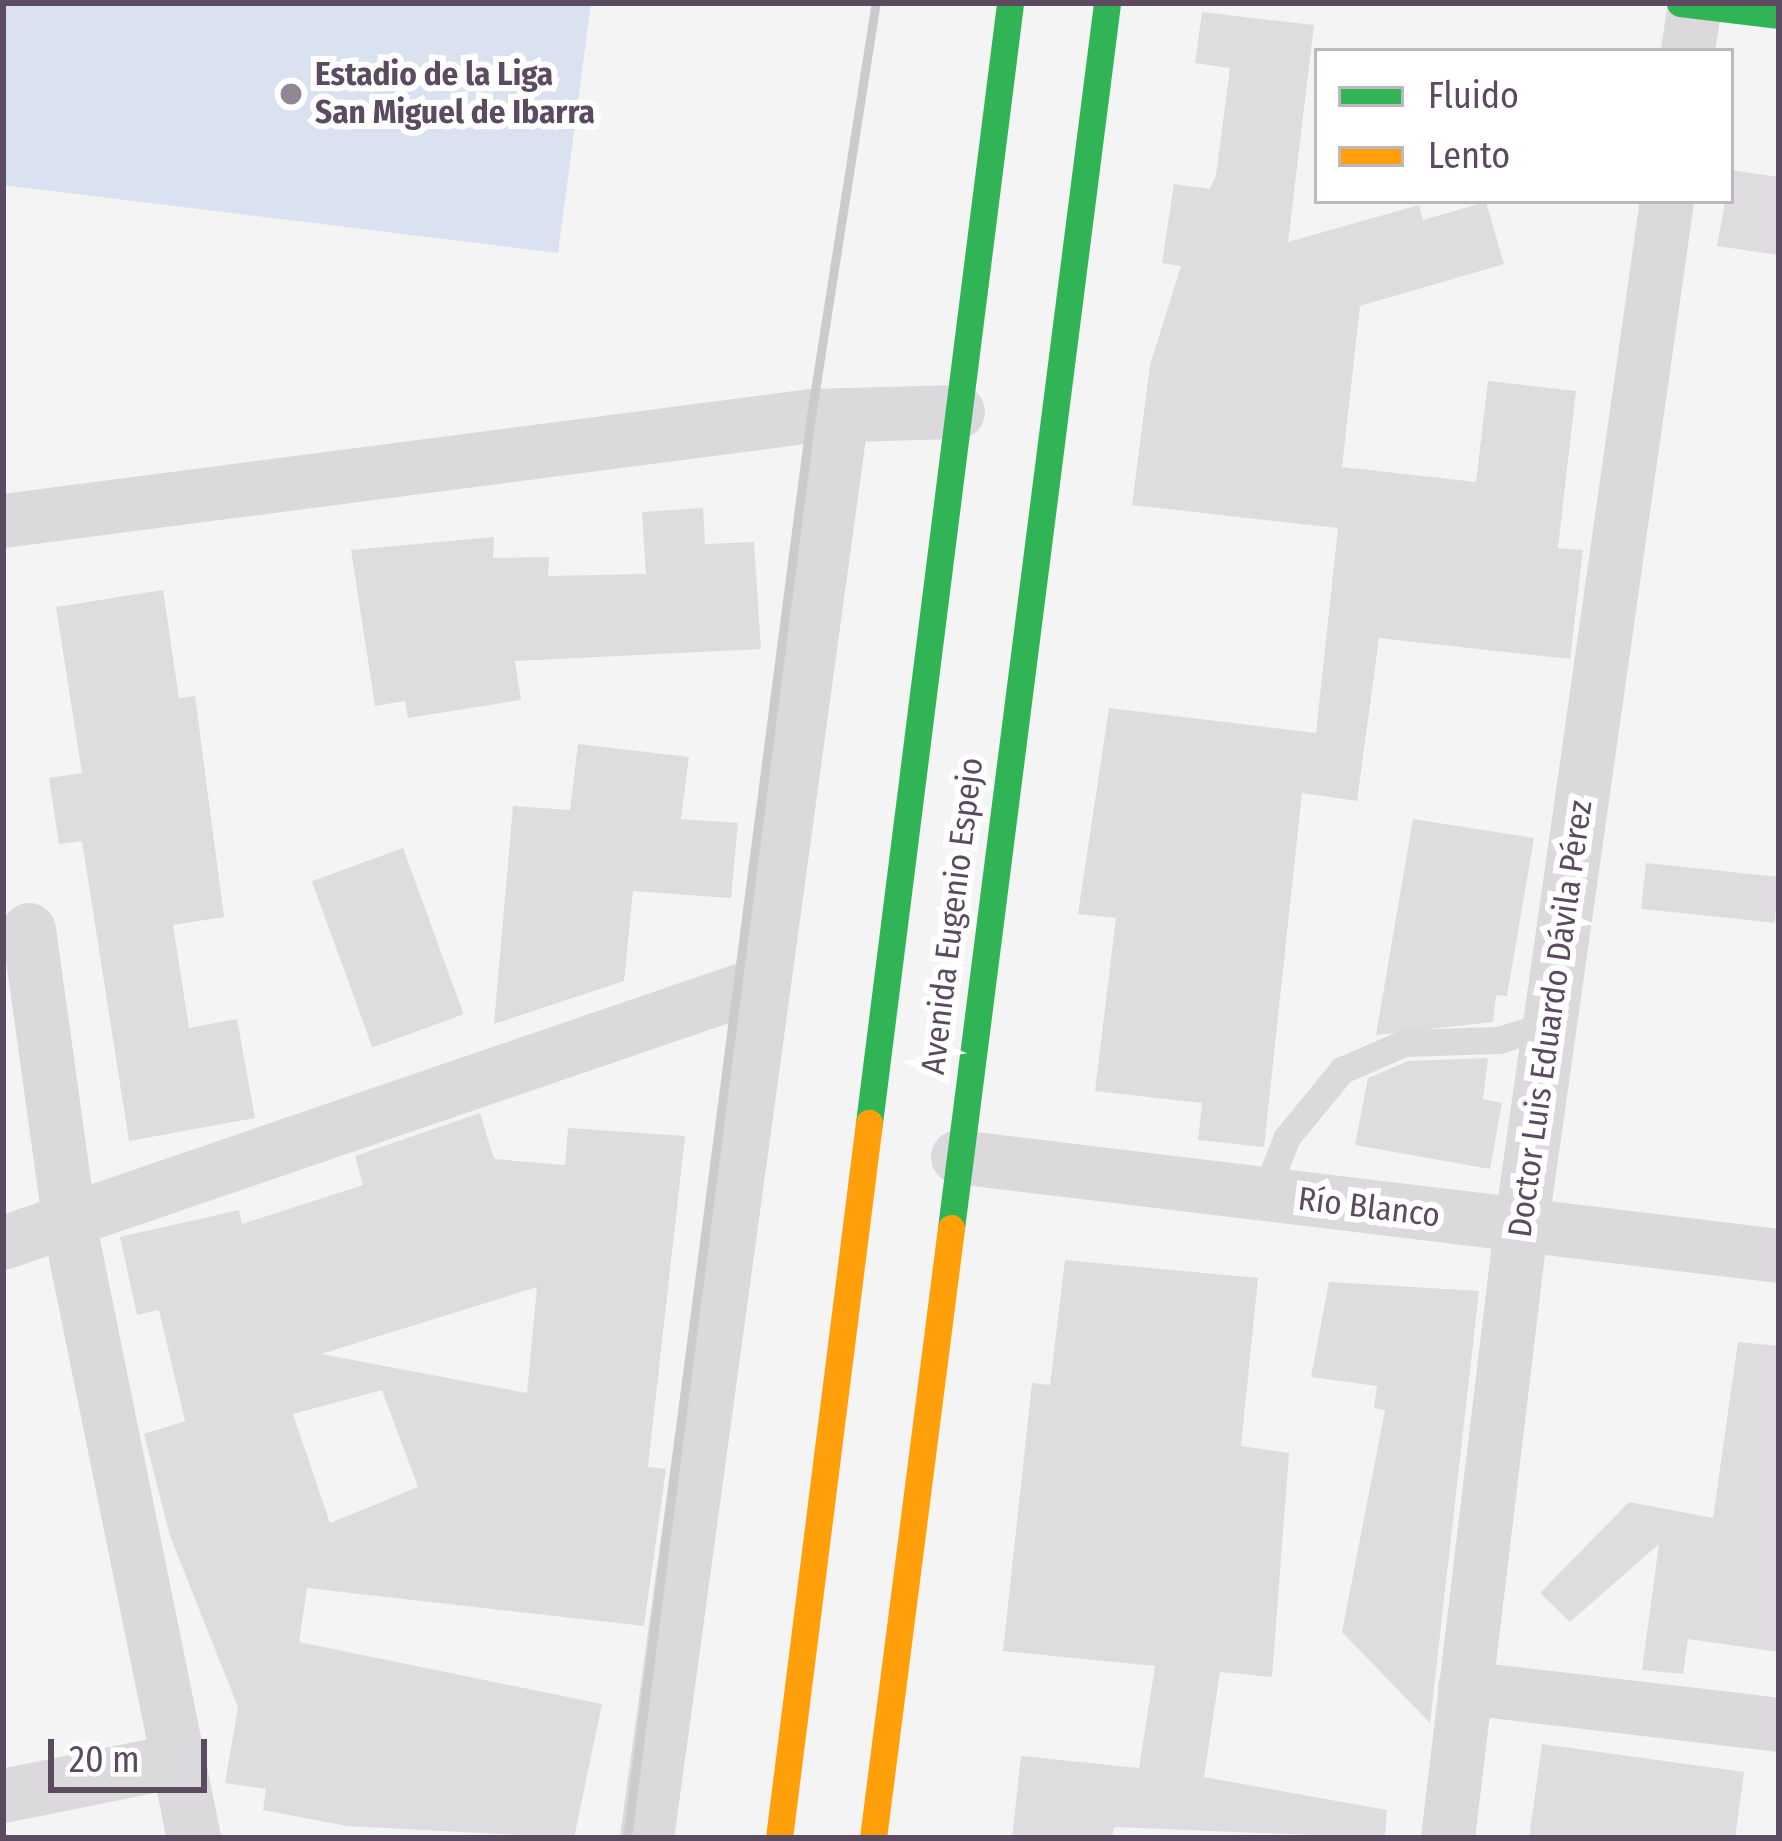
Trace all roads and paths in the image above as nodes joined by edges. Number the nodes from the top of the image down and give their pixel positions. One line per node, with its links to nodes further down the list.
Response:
1 (1010, 3): 6 (main road, Avenida Eugenio Espejo)
2 (1107, 3): 12 (main road, Avenida Eugenio Espejo)
3 (1779, 15): 4 (main road)
4 (1689, 16)
5 (1667, 204): 11 (street, Doctor Luis Eduardo Dávila Pérez)
6 (958, 412): 7 (street); 24 (main road, Avenida Eugenio Espejo)
7 (842, 415): 8 (street); 10 (street)
8 (3, 521)
9 (29, 930): 14 (street)
10 (757, 985): 14 (street); 23 (street)
11 (1550, 1024): 13 (lane); 15 (street, Doctor Luis Eduardo Dávila Pérez)
12 (958, 1157): 13 (street, Río Blanco); 25 (main road, Avenida Eugenio Espejo)
13 (1264, 1195): 15 (street, Río Blanco)
14 (70, 1227): 16 (street); 20 (street)
15 (1521, 1228): 17 (street, Río Blanco); 18 (street, Doctor Luis Eduardo Dávila Pérez)
16 (3, 1243)
17 (1779, 1256)
18 (1466, 1688): 19 (street); 26 (street, Doctor Luis Eduardo Dávila Pérez)
19 (1779, 1725)
20 (177, 1761): 21 (street); 22 (street)
21 (3, 1796)
22 (194, 1838)
23 (647, 1838)
24 (778, 1838)
25 (872, 1838)
26 (1448, 1838)

